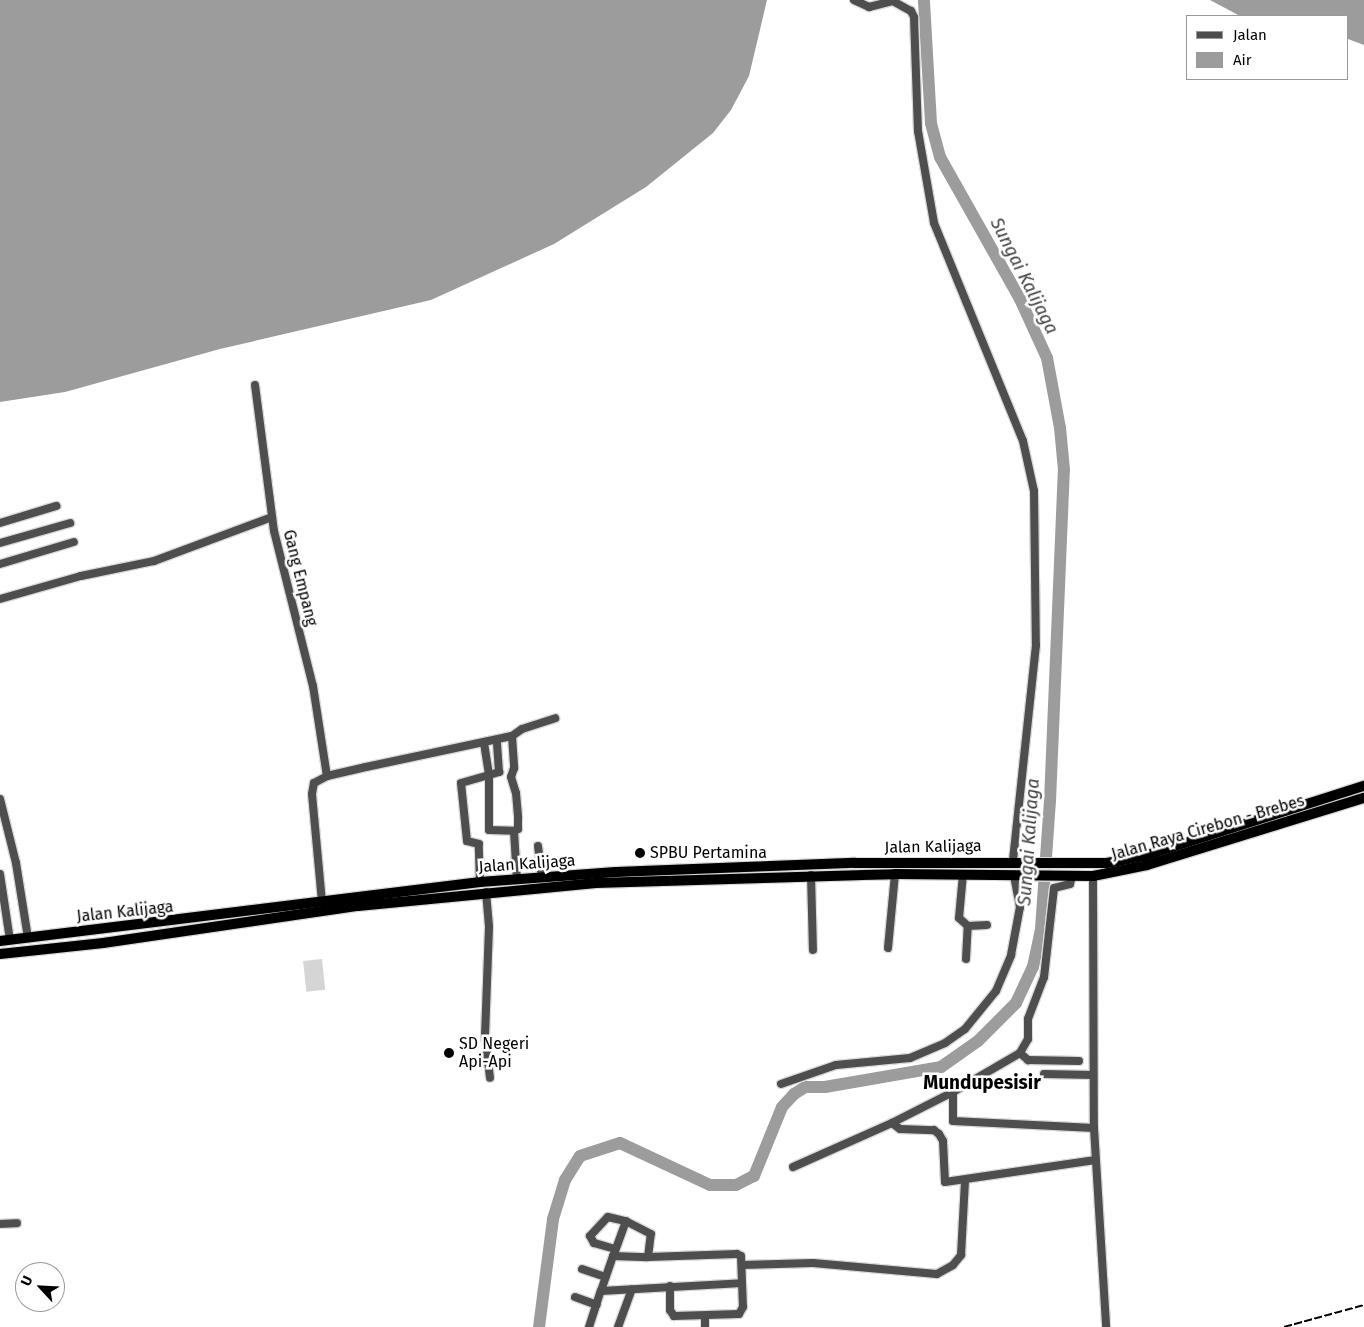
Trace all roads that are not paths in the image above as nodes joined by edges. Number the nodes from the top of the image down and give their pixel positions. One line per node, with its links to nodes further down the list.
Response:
1 (854, 0): 2 (street)
2 (892, 1): 23 (street)
3 (255, 385): 5 (street, Gang Empang)
4 (56, 506): 6 (street)
5 (272, 517): 11 (street); 17 (street, Gang Empang)
6 (0, 522)
7 (70, 523): 9 (street)
8 (74, 542): 10 (street)
9 (0, 543)
10 (0, 564)
11 (0, 599)
12 (556, 718): 13 (street)
13 (512, 736): 14 (street); 21 (street)
14 (497, 740): 15 (street); 16 (street)
15 (484, 743): 16 (street); 17 (street)
16 (489, 775): 21 (street); 35 (street)
17 (327, 776): 37 (street)
18 (1364, 786): 24 (highway, Jalan Raya Cirebon - Brebes)
19 (1364, 798): 30 (highway, Jalan Raya Cirebon - Brebes)
20 (0, 799): 40 (street)
21 (514, 831): 34 (street)
22 (538, 846): 32 (street)
23 (1014, 861): 24 (highway, Jalan Kalijaga); 32 (highway, Jalan Kalijaga)
24 (1060, 862)
25 (0, 874): 41 (street)
26 (895, 874): 27 (highway, Jalan Kalijaga); 28 (highway, Jalan Kalijaga); 42 (street)
27 (963, 874): 29 (highway, Jalan Kalijaga); 39 (street)
28 (811, 875): 36 (highway, Jalan Kalijaga); 43 (street)
29 (1017, 876): 33 (highway, Jalan Kalijaga); 51 (street)
30 (1093, 876): 31 (highway, Jalan Raya Cirebon - Brebes); 49 (street)
31 (1072, 877): 33 (highway, Jalan Raya Cirebon - Brebes); 46 (street)
32 (542, 878): 34 (highway, Jalan Kalijaga)
33 (1059, 878)
34 (517, 880): 35 (highway, Jalan Kalijaga)
35 (480, 882): 37 (highway, Jalan Kalijaga)
36 (486, 892): 44 (highway, Jalan Kalijaga); 50 (street)
37 (322, 902): 40 (highway, Jalan Kalijaga)
38 (987, 925): 39 (street)
39 (968, 926): 45 (street)
40 (28, 938): 41 (highway, Jalan Kalijaga)
41 (5, 940)
42 (888, 948)
43 (813, 950)
44 (0, 954)
45 (966, 960)
46 (1020, 1053): 47 (street); 52 (street)
47 (1079, 1061)
48 (1044, 1074): 49 (street)
49 (1093, 1076): 54 (street)
50 (490, 1078)
51 (781, 1084)
52 (953, 1092): 53 (street); 54 (street)
53 (892, 1123): 56 (street); 57 (street)
54 (1094, 1128): 55 (street)
55 (1095, 1160): 57 (street); 76 (street)
56 (793, 1167)
57 (965, 1181): 63 (street)
58 (626, 1222): 61 (street); 61 (street); 62 (street)
59 (17, 1223): 60 (street)
60 (0, 1224)
61 (614, 1252): 62 (street); 65 (street)
62 (648, 1256): 63 (street)
63 (742, 1265): 66 (street)
64 (582, 1269): 65 (street)
65 (605, 1277): 69 (street)
66 (742, 1283): 67 (street); 72 (street)
67 (670, 1286): 68 (street); 72 (street)
68 (632, 1289): 69 (street); 74 (street)
69 (601, 1291): 71 (street)
70 (575, 1298): 71 (street)
71 (597, 1305): 73 (street)
72 (705, 1317): 75 (street)
73 (589, 1327)
74 (618, 1327)
75 (705, 1327)
76 (1106, 1327)

